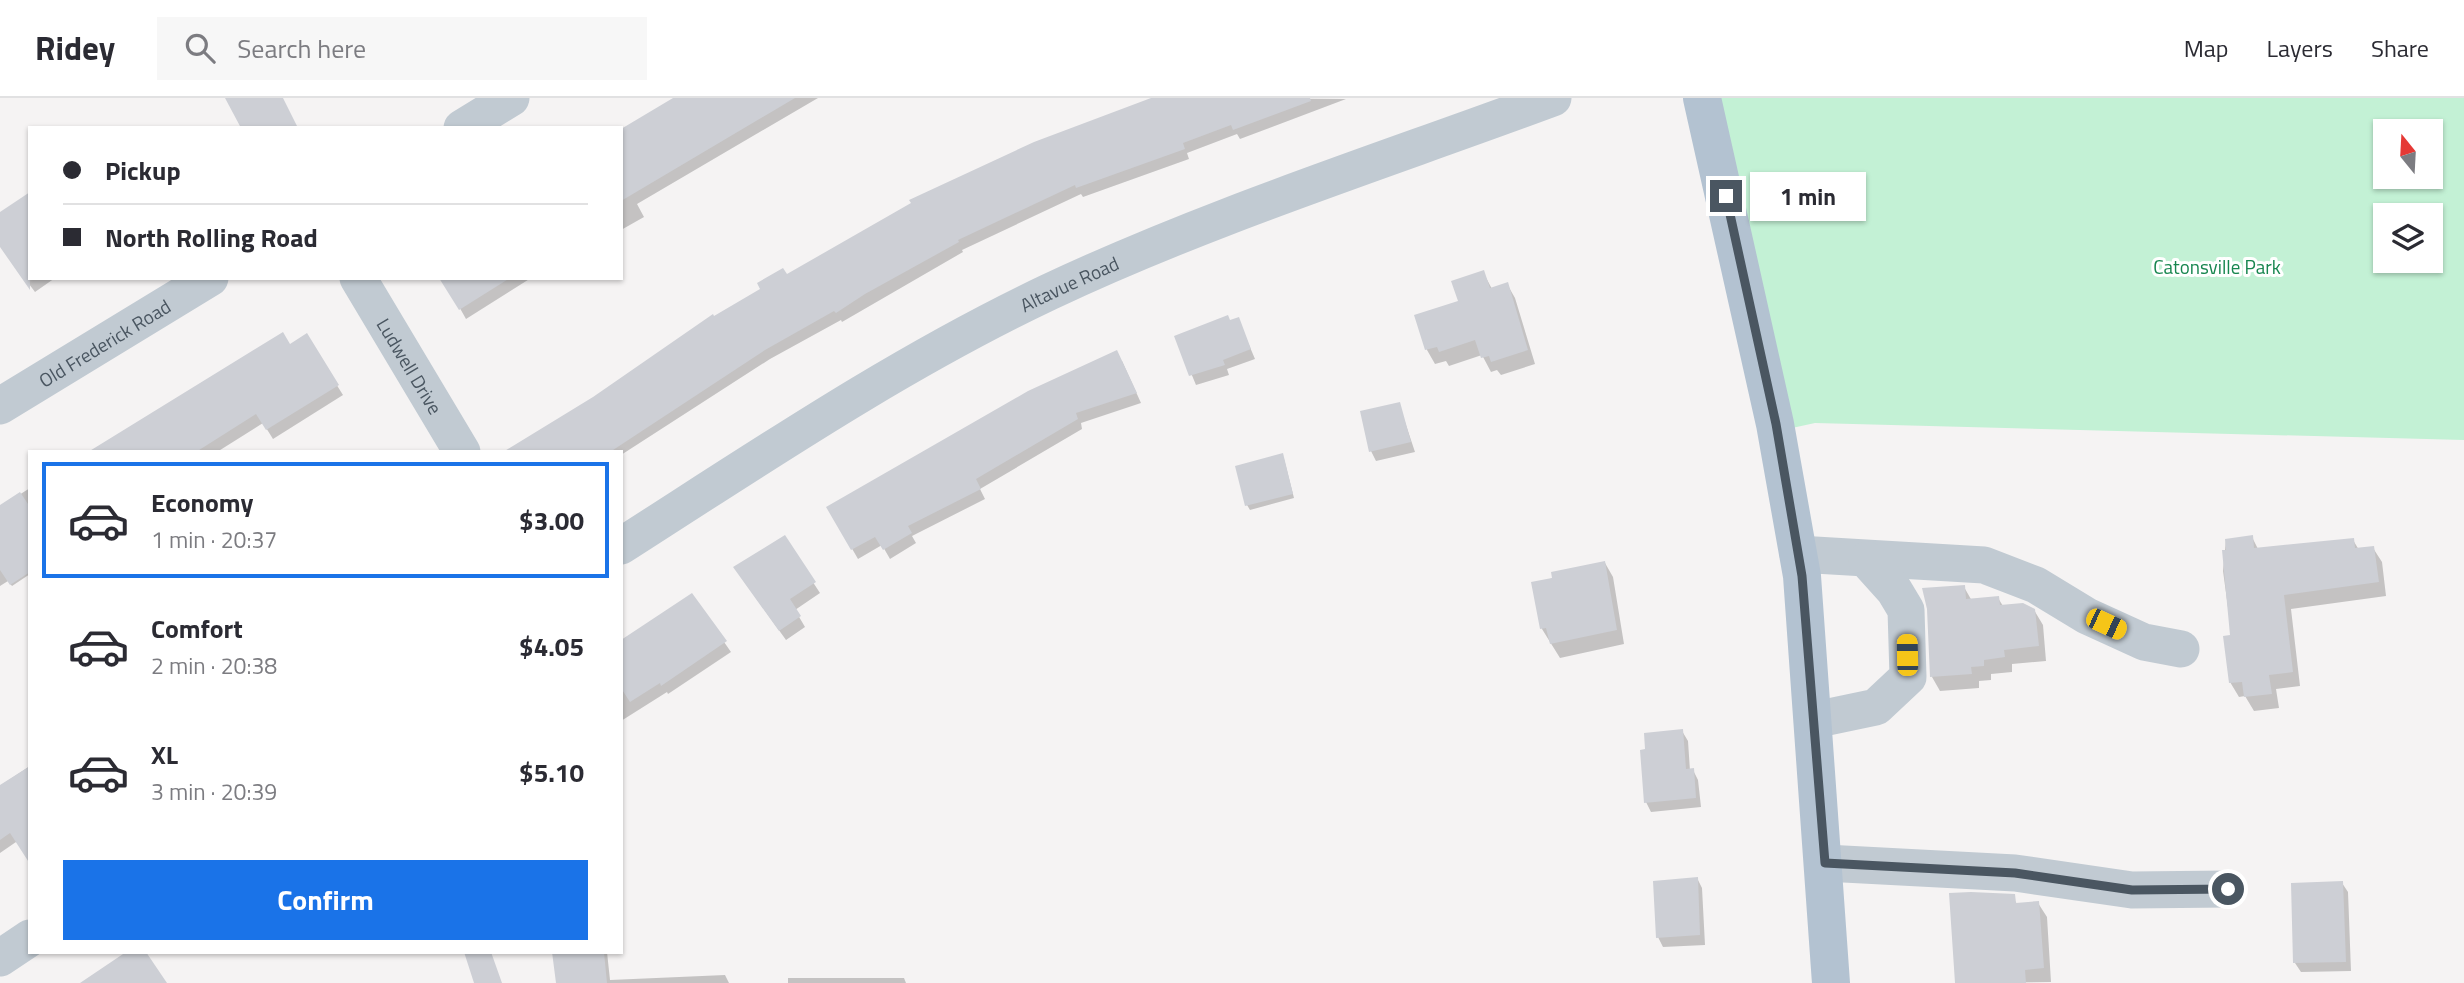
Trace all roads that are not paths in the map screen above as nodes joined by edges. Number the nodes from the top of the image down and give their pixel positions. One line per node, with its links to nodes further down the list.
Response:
1 (511, 98): 4 (street)
2 (1553, 98): 9 (street, Altavue Road)
3 (1702, 98): 10 (main road)
4 (465, 126)
5 (207, 280): 7 (street, Old Frederick Road)
6 (359, 280): 8 (street, Ludwell Drive)
7 (0, 406)
8 (461, 450)
9 (623, 545)
10 (1798, 554): 11 (street); 13 (main road)
11 (1867, 560): 12 (street); 13 (street)
12 (2181, 649)
13 (1814, 720): 14 (main road)
14 (1825, 863): 15 (street); 18 (main road)
15 (2228, 889)
16 (28, 939): 17 (street)
17 (0, 958)
18 (1831, 983)

